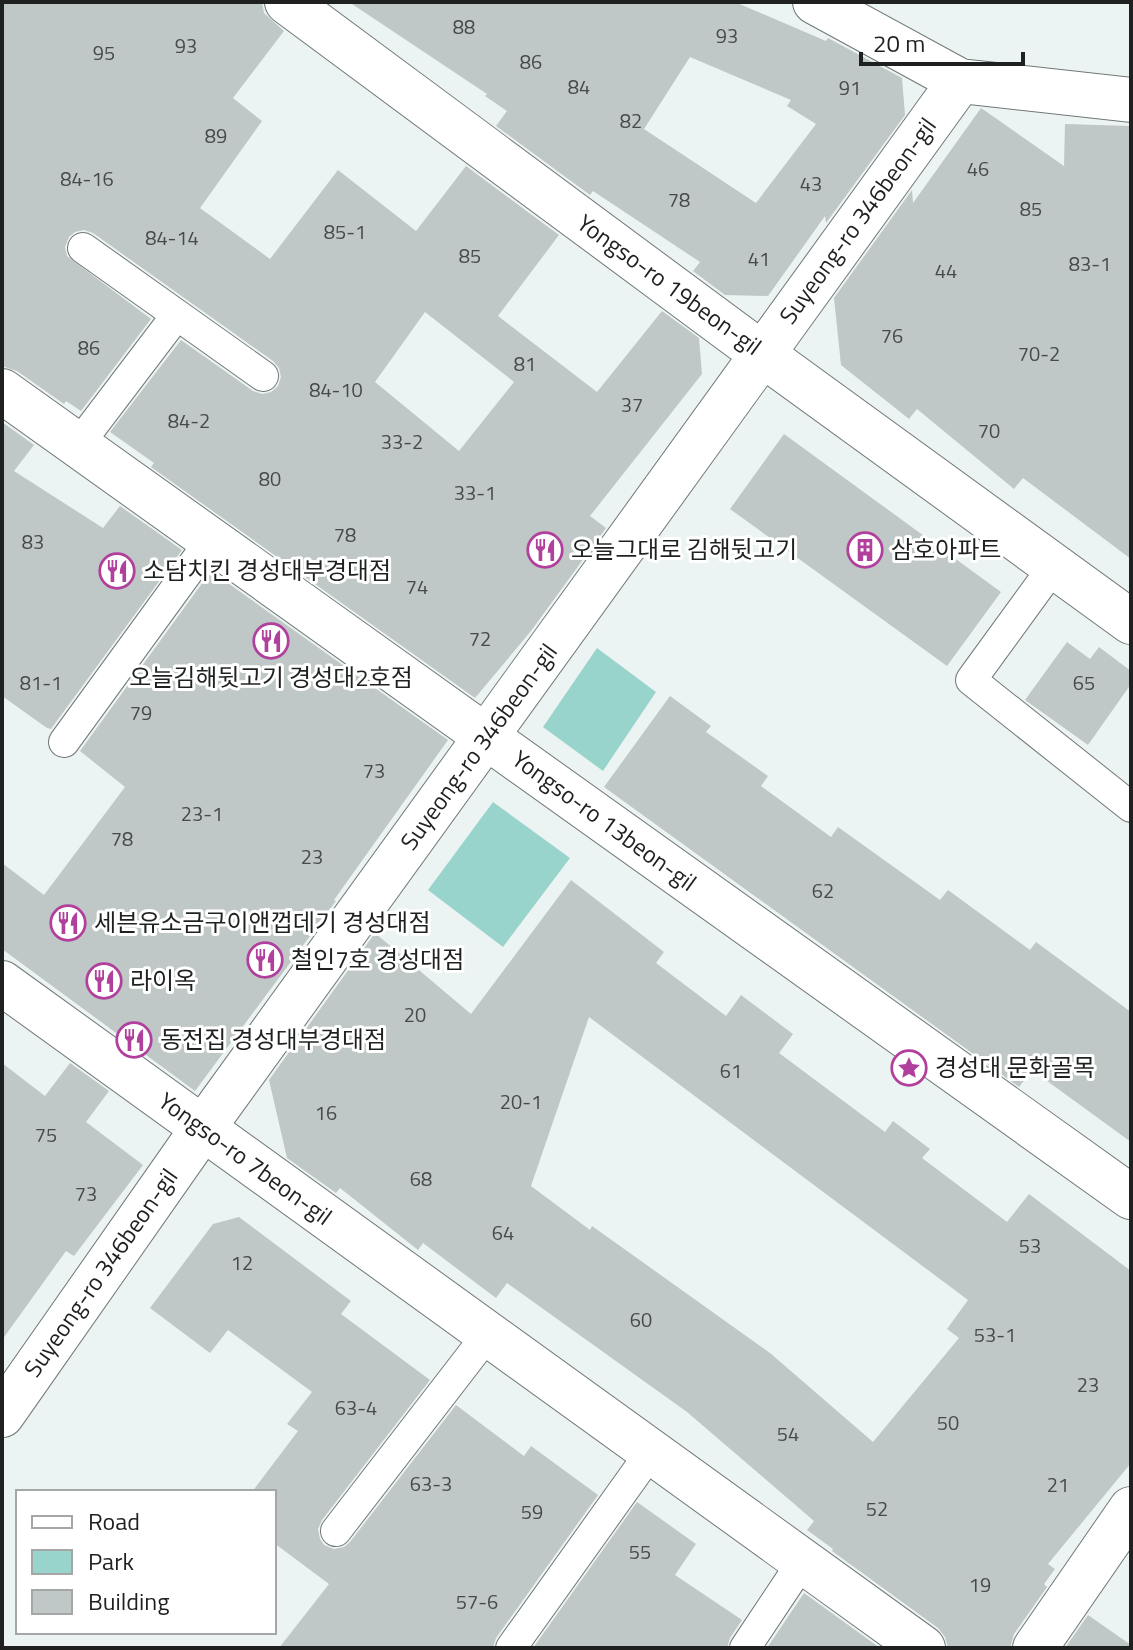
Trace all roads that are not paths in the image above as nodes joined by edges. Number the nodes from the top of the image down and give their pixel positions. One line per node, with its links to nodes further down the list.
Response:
1 (287, 2): 7 (street, Yongso-ro 19beon-gil)
2 (815, 2): 3 (street)
3 (960, 81): 4 (street); 7 (street, Suyeong-ro 346beon-gil)
4 (1131, 100)
5 (83, 248): 6 (lane)
6 (176, 316): 8 (lane); 10 (lane)
7 (762, 354): 12 (street, Yongso-ro 19beon-gil); 14 (street, Suyeong-ro 346beon-gil)
8 (263, 376)
9 (2, 391): 10 (street, Yongso-ro 13beon-gil)
10 (78, 445): 11 (street, Yongso-ro 13beon-gil)
11 (211, 540): 14 (street, Yongso-ro 13beon-gil); 15 (lane)
12 (1054, 566): 13 (street, Yongso-ro 19beon-gil); 16 (lane)
13 (1131, 622)
14 (486, 736): 18 (street, Suyeong-ro 346beon-gil); 19 (street, Yongso-ro 13beon-gil)
15 (64, 742)
16 (1131, 807)
17 (2, 983): 18 (street, Yongso-ro 7beon-gil)
18 (203, 1128): 20 (street, Yongso-ro 7beon-gil); 21 (street, Suyeong-ro 346beon-gil)
19 (1131, 1197)
20 (488, 1334): 22 (street, Yongso-ro 7beon-gil); 24 (lane)
21 (2, 1415)
22 (651, 1452): 25 (street, Yongso-ro 7beon-gil); 26 (lane)
23 (1131, 1509): 29 (street)
24 (336, 1531)
25 (803, 1561): 27 (lane); 28 (street, Yongso-ro 7beon-gil)
26 (511, 1648)
27 (745, 1648)
28 (923, 1648)
29 (1035, 1648)

